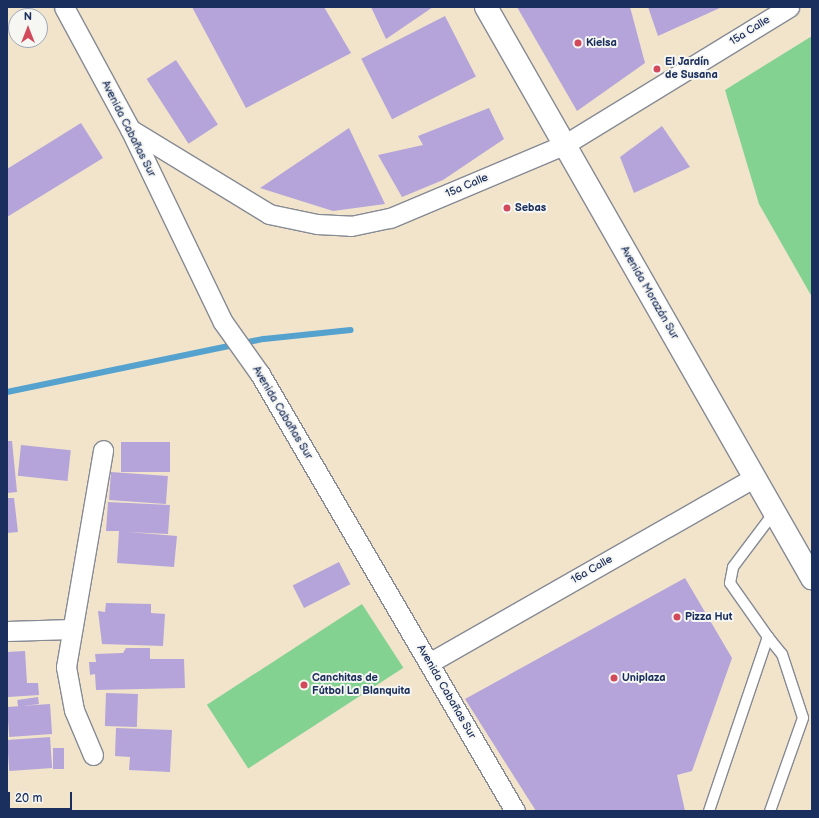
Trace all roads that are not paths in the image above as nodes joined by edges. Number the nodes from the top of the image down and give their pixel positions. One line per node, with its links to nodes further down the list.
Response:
1 (64, 7): 4 (street, Avenida Cabañas Sur)
2 (486, 7): 5 (street, Avenida Morazán Sur)
3 (789, 7): 5 (street, 15a Calle)
4 (130, 128): 5 (street, 15a Calle); 13 (street, Avenida Cabañas Sur)
5 (564, 146): 7 (street, Avenida Morazán Sur)
6 (103, 450): 10 (street)
7 (755, 477): 8 (street, Avenida Morazán Sur); 13 (street, 16a Calle)
8 (772, 514): 9 (street, Avenida Morazán Sur); 12 (lane)
9 (812, 578)
10 (71, 629): 11 (street); 14 (street)
11 (7, 631)
12 (768, 637): 16 (lane); 17 (lane)
13 (428, 662): 15 (street, Avenida Cabañas Sur)
14 (93, 755)
15 (515, 811)
16 (709, 811)
17 (770, 811)

